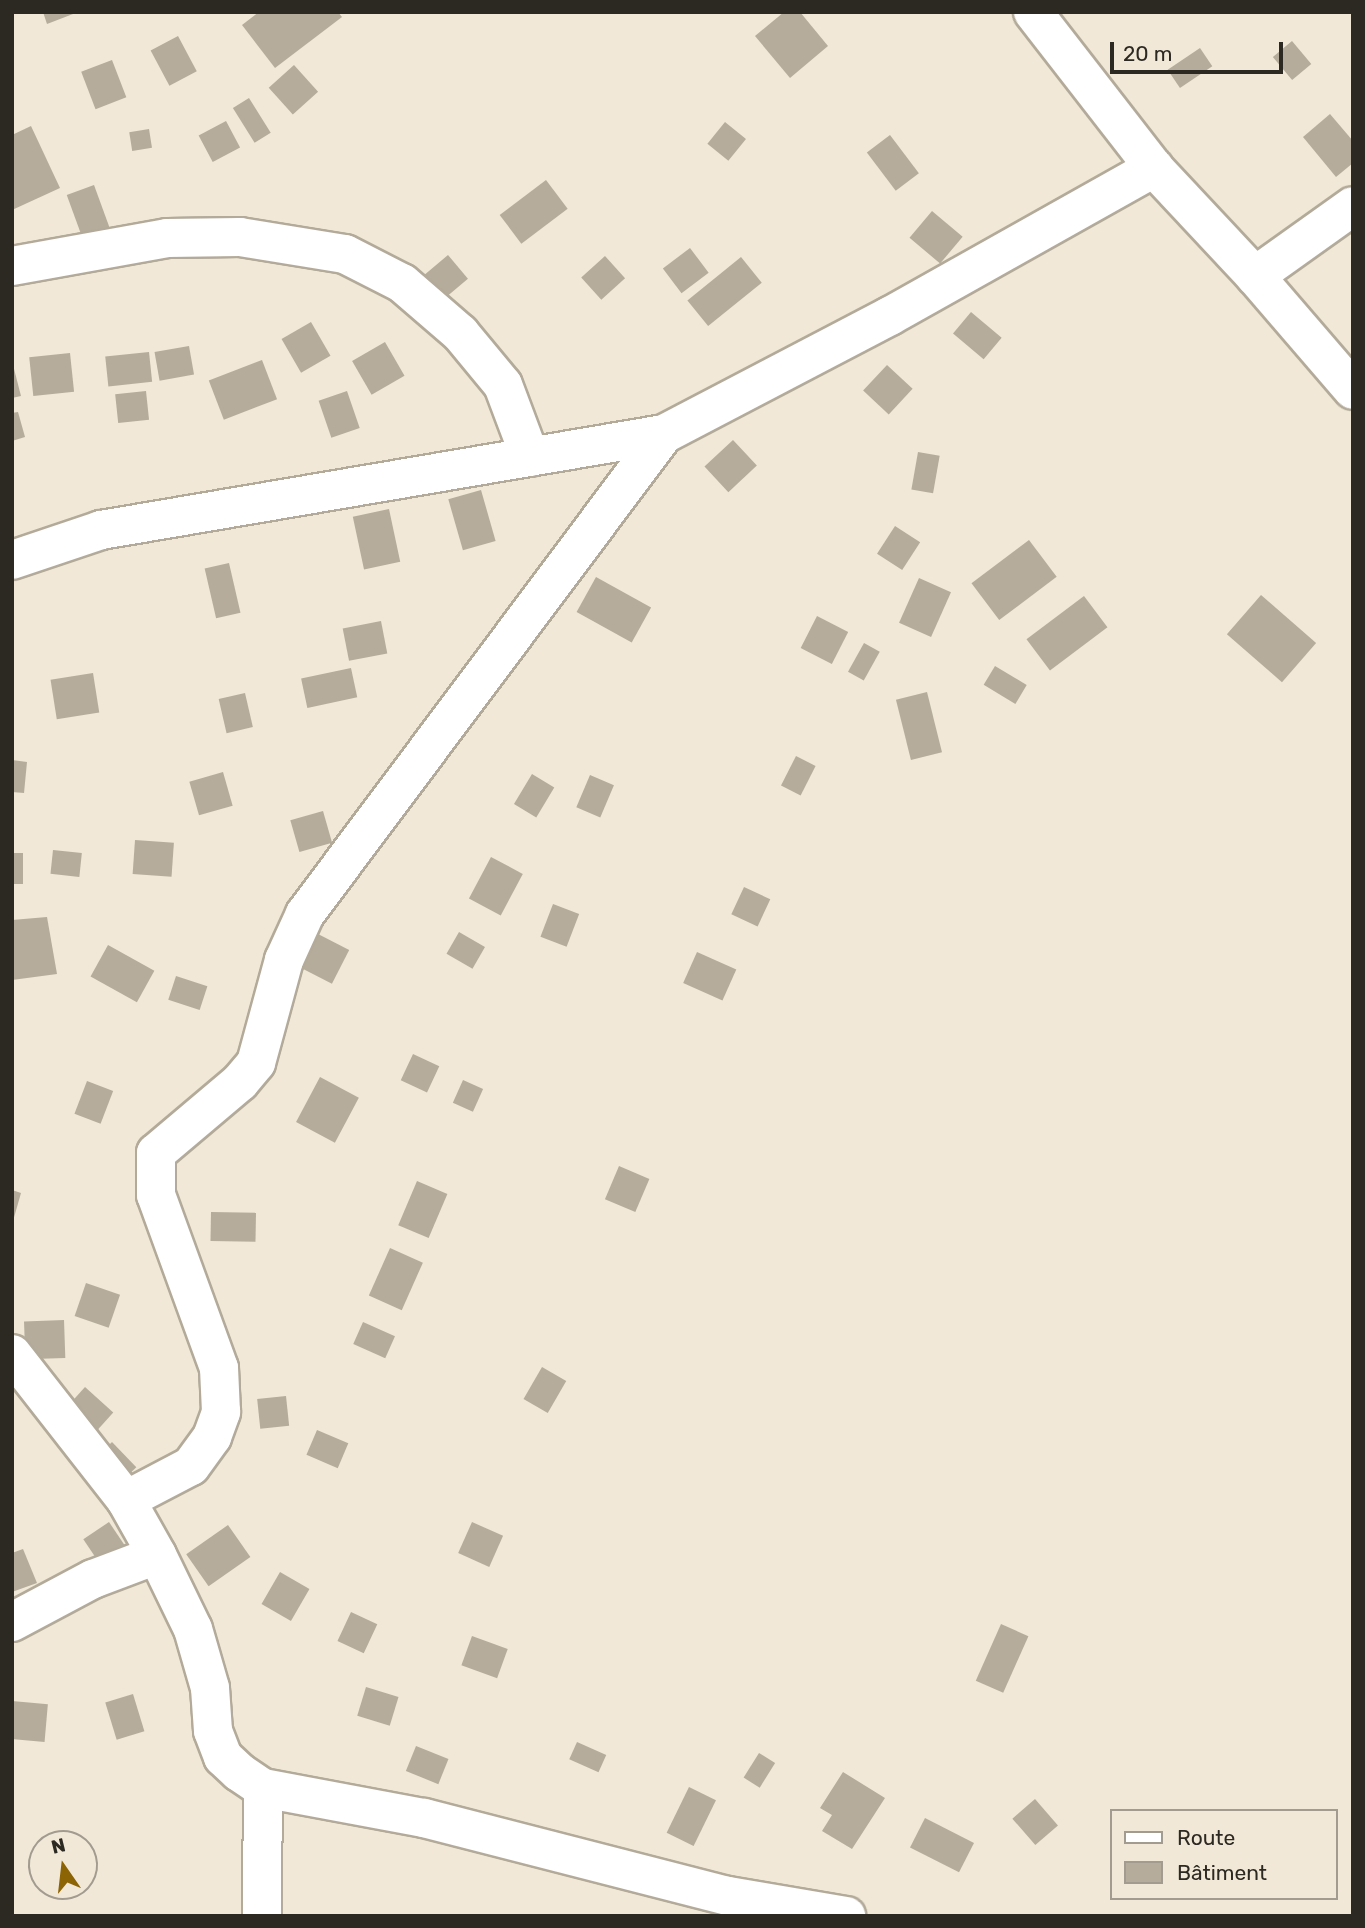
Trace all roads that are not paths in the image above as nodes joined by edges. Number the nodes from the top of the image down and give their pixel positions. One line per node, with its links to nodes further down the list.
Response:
1 (1033, 12): 2 (street)
2 (1154, 168): 5 (street); 7 (street)
3 (1353, 206): 5 (street)
4 (12, 266): 8 (street)
5 (1255, 276): 6 (street)
6 (1353, 390)
7 (664, 434): 8 (street); 11 (street)
8 (530, 457): 9 (street)
9 (12, 560)
10 (12, 1354): 11 (street)
11 (126, 1500): 12 (street)
12 (157, 1555): 13 (street); 14 (street)
13 (12, 1622)
14 (263, 1788): 15 (street); 16 (street)
15 (262, 1916)
16 (846, 1916)

